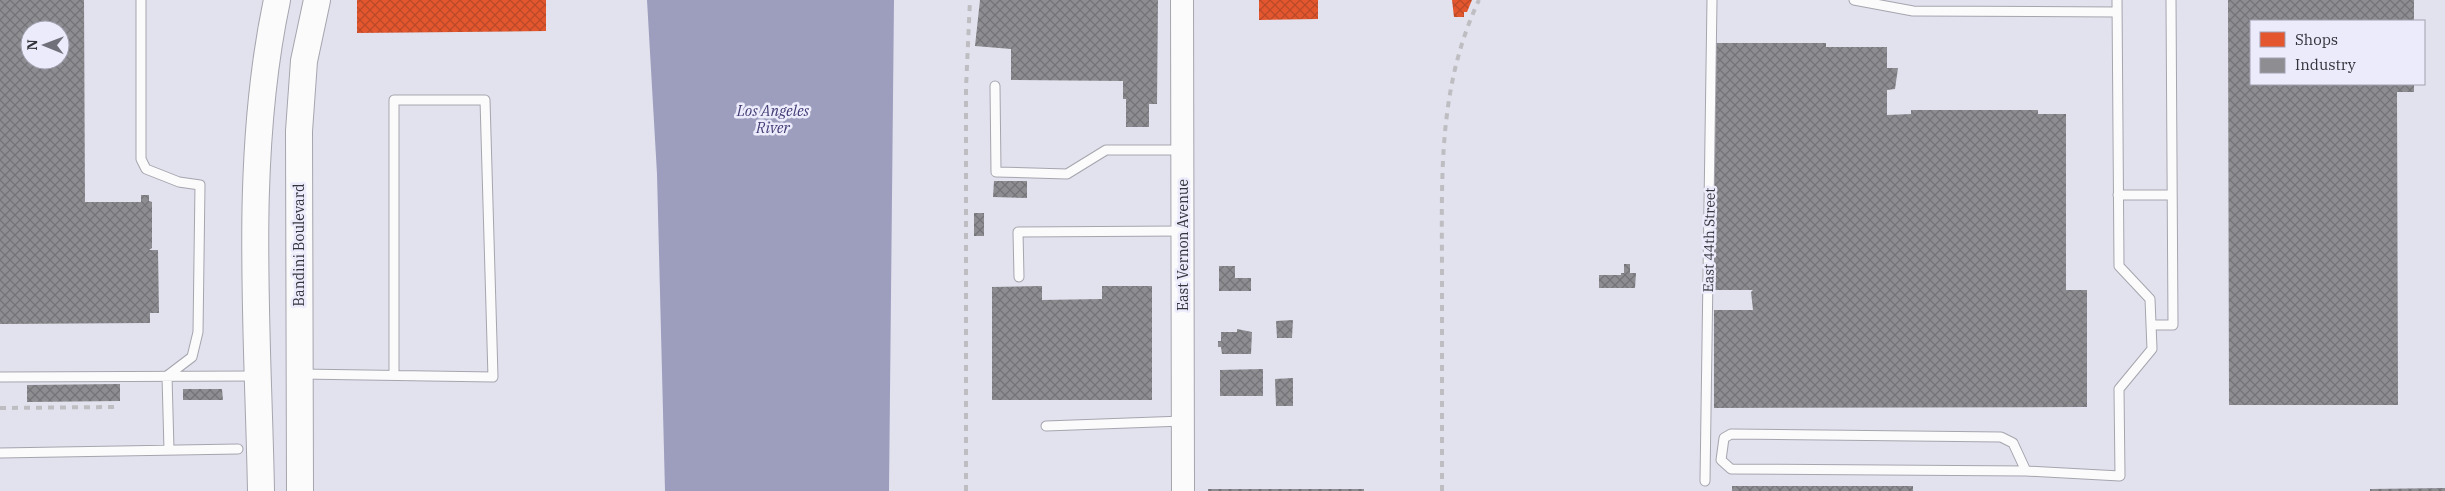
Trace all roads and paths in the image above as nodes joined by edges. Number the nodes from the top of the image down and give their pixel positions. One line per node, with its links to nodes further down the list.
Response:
1 (140, 0): 19 (lane)
2 (277, 0): 20 (main road)
3 (317, 0): 17 (main road, Bandini Boulevard)
4 (1182, 0): 11 (street, East Vernon Avenue)
5 (1712, 0): 28 (lane, East 44th Street)
6 (1854, 0): 9 (lane)
7 (2117, 0): 9 (lane)
8 (2171, 0): 13 (lane)
9 (2117, 12): 12 (lane)
10 (995, 86): 11 (lane)
11 (1182, 150): 14 (street, East Vernon Avenue)
12 (2118, 195): 13 (lane); 16 (lane)
13 (2172, 195): 16 (lane)
14 (1182, 231): 15 (lane); 22 (street, East Vernon Avenue)
15 (1019, 277)
16 (2151, 325): 29 (lane)
17 (301, 374): 18 (lane); 32 (main road, Bandini Boulevard)
18 (394, 375): 18 (lane)
19 (167, 376): 20 (lane); 21 (lane); 25 (lane)
20 (259, 376): 31 (main road)
21 (0, 377)
22 (1183, 421): 23 (lane); 33 (street, East Vernon Avenue)
23 (1046, 426)
24 (238, 449): 25 (lane)
25 (169, 450): 26 (lane)
26 (0, 453)
27 (1721, 460): 28 (lane); 29 (lane); 29 (lane)
28 (1706, 461): 30 (lane, East 44th Street)
29 (2026, 471)
30 (1705, 480)
31 (260, 491)
32 (300, 491)
33 (1183, 491)

